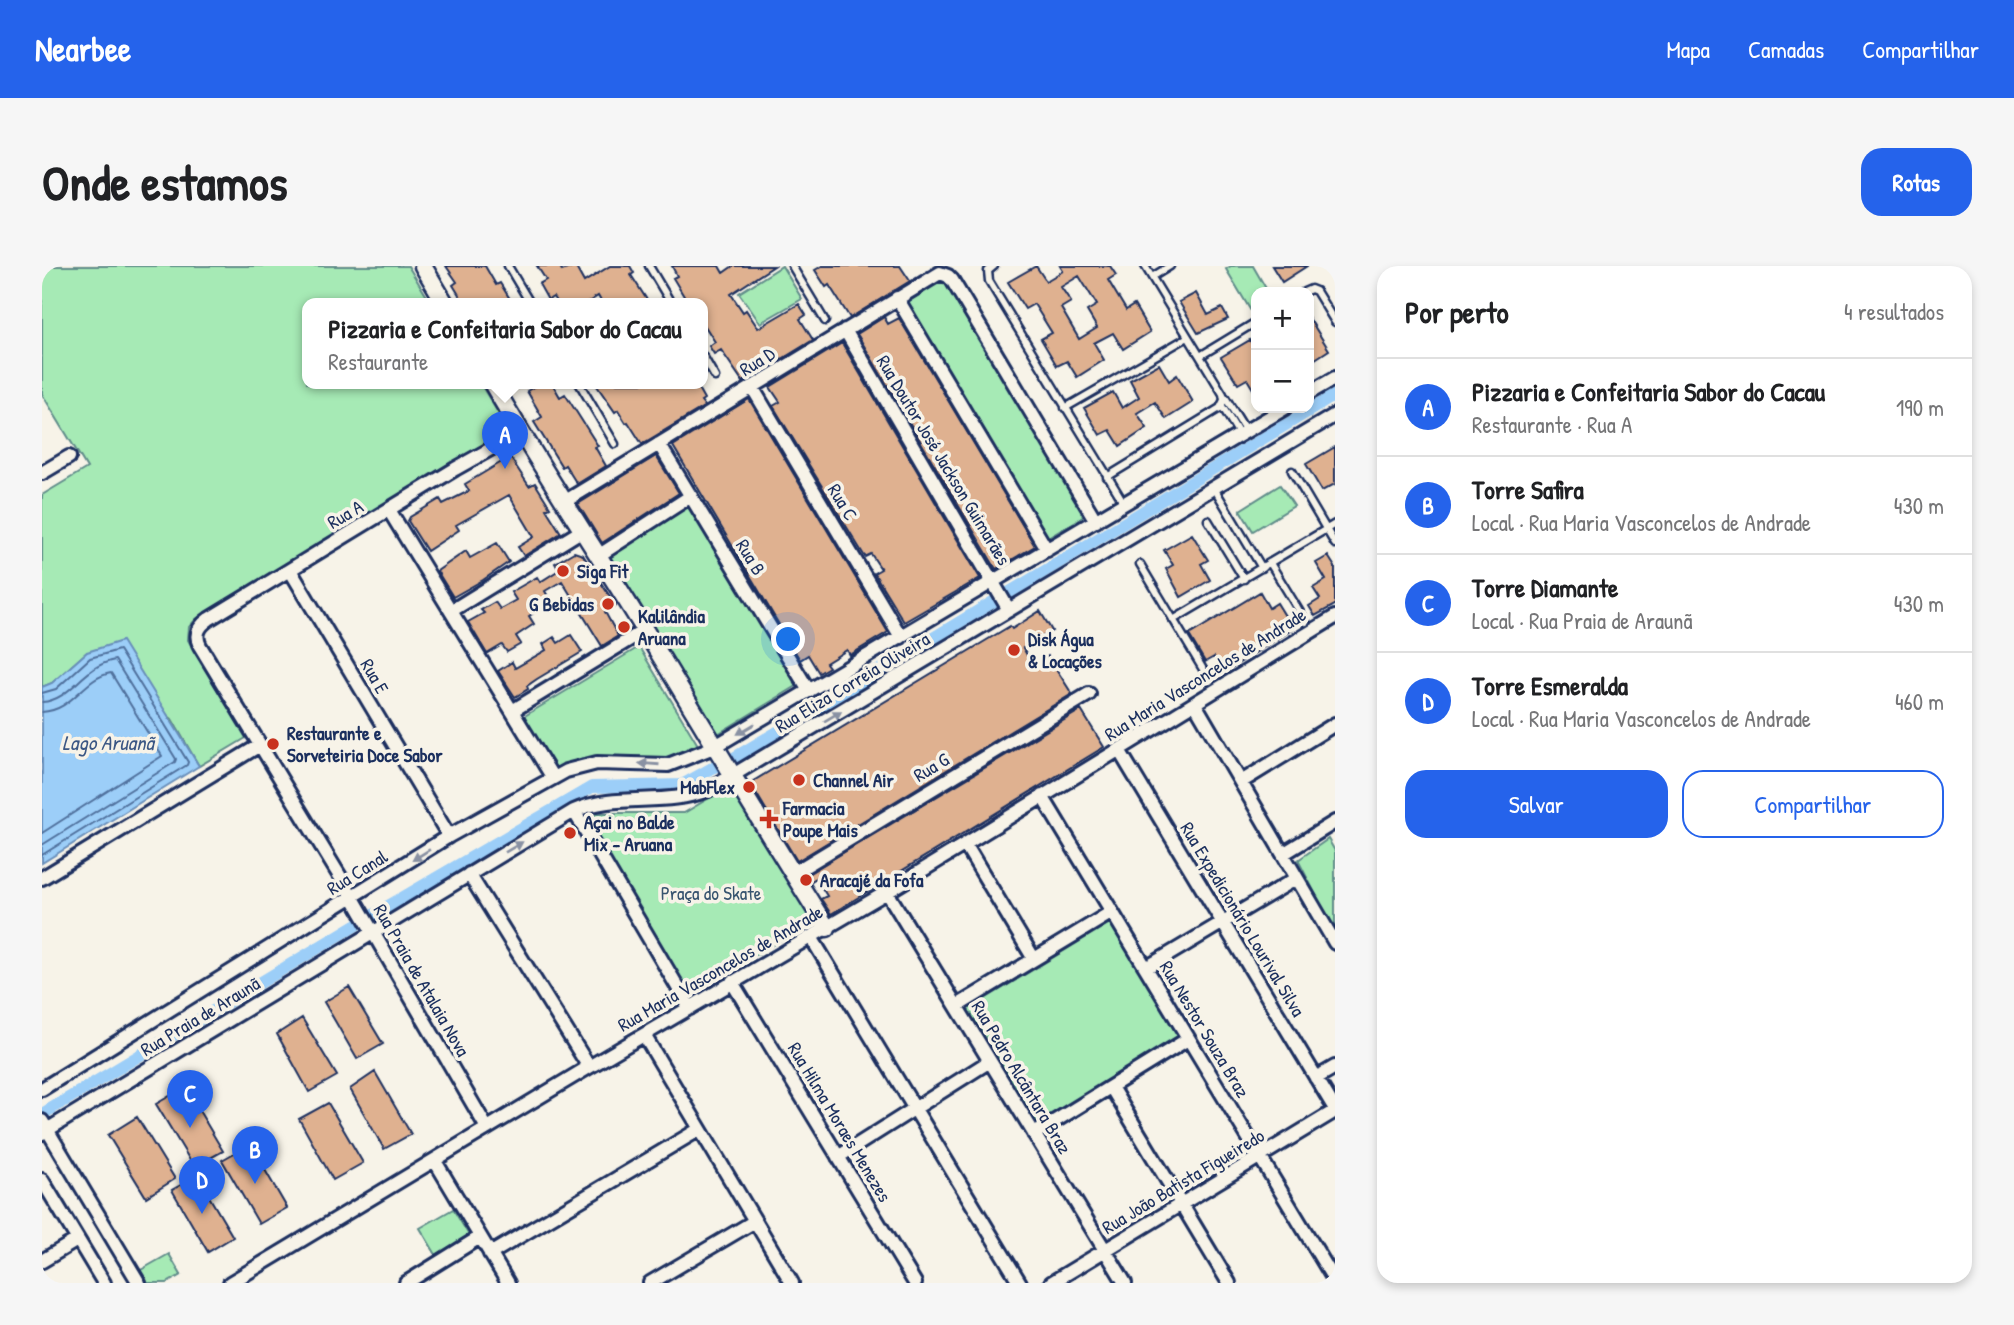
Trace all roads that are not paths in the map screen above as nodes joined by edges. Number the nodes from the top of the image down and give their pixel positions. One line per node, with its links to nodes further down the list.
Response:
1 (423, 266): 10 (street)
2 (508, 266): 11 (lane)
3 (649, 266): 12 (lane)
4 (792, 266): 14 (lane)
5 (994, 266): 29 (lane)
6 (1145, 266): 8 (lane)
7 (1170, 266): 8 (lane)
8 (1152, 277): 18 (lane)
9 (1314, 290): 15 (lane)
10 (442, 298)
11 (527, 298)
12 (668, 298)
13 (897, 298): 17 (street, Rua D); 46 (street, Rua D); 51 (street)
14 (825, 321)
15 (1335, 321)
16 (1251, 325): 19 (lane)
17 (845, 330): 23 (street, Rua D); 58 (street, Rua Doutor José Jackson Guimarães)
18 (1188, 337): 19 (lane); 29 (lane)
19 (1200, 356): 27 (lane)
20 (708, 365): 21 (lane)
21 (715, 377)
22 (1335, 378): 26 (street)
23 (752, 387): 35 (street, Rua D); 66 (street, Rua C)
24 (496, 389): 32 (street)
25 (583, 389): 34 (lane)
26 (1314, 390)
27 (1224, 396): 28 (lane); 33 (lane)
28 (1222, 406): 33 (lane); 39 (lane)
29 (1065, 408): 39 (lane)
30 (1277, 413): 33 (street, Rua Eliza Correia Oliveira)
31 (1335, 415): 40 (street, Rua Eliza Correia Oliveira)
32 (521, 432): 42 (street); 44 (street, Rua A)
33 (1243, 433): 43 (street, Rua Eliza Correia Oliveira)
34 (615, 444)
35 (659, 444): 41 (street, Rua B); 42 (street, Rua D)
36 (69, 457): 38 (street)
37 (1292, 471): 48 (lane)
38 (42, 472)
39 (1107, 477): 43 (lane)
40 (1214, 488): 55 (lane); 59 (street, Rua Eliza Correia Oliveira)
41 (691, 496): 52 (street); 68 (street, Rua B)
42 (564, 502): 49 (street)
43 (1124, 504): 46 (street, Rua Eliza Correia Oliveira)
44 (389, 510): 56 (street, Rua A); 60 (street)
45 (1208, 520): 57 (lane)
46 (1096, 521): 51 (street, Rua Eliza Correia Oliveira)
47 (1335, 524): 48 (lane)
48 (1326, 530): 50 (lane); 53 (lane)
49 (582, 531): 52 (street); 60 (street)
50 (1335, 544)
51 (1047, 550): 58 (street, Rua Eliza Correia Oliveira)
52 (598, 556): 64 (street)
53 (1270, 563): 55 (lane); 63 (lane)
54 (1140, 564): 62 (lane)
55 (1262, 568): 57 (lane)
56 (290, 570): 65 (street, Rua A); 82 (street, Rua E)
57 (1244, 579): 62 (lane)
58 (994, 582): 59 (street, Rua Doutor José Jackson Guimarães); 66 (street, Rua Eliza Correia Oliveira)
59 (1009, 610): 76 (street, Rua Eliza Correia Oliveira, one-way to 59)
60 (451, 611): 71 (street)
61 (1335, 617): 70 (street, Rua Maria Vasconcelos de Andrade)
62 (1173, 620): 67 (lane)
63 (1306, 622)
64 (645, 630): 71 (street); 74 (street)
65 (197, 636): 73 (street, Rua Praia de Atalaia Nova)
66 (901, 637): 68 (street, Rua Eliza Correia Oliveira)
67 (1210, 681)
68 (809, 691): 74 (street, Rua Eliza Correia Oliveira, one-way to 74)
69 (1089, 694): 86 (street, Rua G)
70 (1195, 704): 75 (street, Rua Maria Vasconcelos de Andrade); 78 (street)
71 (512, 711): 77 (street)
72 (1335, 724): 78 (street)
73 (260, 746): 87 (street); 90 (street, Rua Praia de Atalaia Nova)
74 (714, 747): 76 (street); 77 (street, Rua Canal, one-way to 77)
75 (1119, 750): 79 (street, Rua Maria Vasconcelos de Andrade); 92 (street, Rua Expedicionário Lourival Silva)
76 (732, 776): 80 (street, Rua Eliza Correia Oliveira); 86 (street)
77 (553, 778): 82 (street, Rua Canal)
78 (1241, 782): 84 (street)
79 (1042, 796): 83 (street, Rua Maria Vasconcelos de Andrade); 91 (street, Rua Nestor Souza Braz)
80 (574, 811): 85 (street, Rua Eliza Correia Oliveira, one-way to 80); 101 (street)
81 (1335, 822): 84 (street)
82 (449, 836): 90 (street, Rua Canal, one-way to 90)
83 (965, 844): 89 (street, Rua Maria Vasconcelos de Andrade); 97 (street)
84 (1283, 854): 88 (street)
85 (469, 874): 94 (street, Rua Eliza Correia Oliveira); 105 (street)
86 (792, 874): 93 (street)
87 (42, 878)
88 (1297, 878): 92 (street); 96 (street)
89 (887, 892): 93 (street, Rua Maria Vasconcelos de Andrade); 100 (street, Rua Pedro Alcântara Braz)
90 (352, 898): 94 (street, Rua Praia de Atalaia Nova); 109 (street, Rua Canal)
91 (1112, 912): 97 (street); 98 (street, Rua Nestor Souza Braz)
92 (1223, 922): 98 (street); 107 (street, Rua Expedicionário Lourival Silva)
93 (827, 928): 95 (street, Rua Maria Vasconcelos de Andrade)
94 (372, 934): 112 (street, Rua Praia de Araunã); 113 (street, Rua Praia de Atalaia Nova)
95 (811, 937): 99 (street, Rua Maria Vasconcelos de Andrade); 110 (street)
96 (1335, 943)
97 (1034, 959): 100 (street)
98 (1146, 968): 103 (street, Rua Nestor Souza Braz)
99 (732, 982): 101 (street, Rua Maria Vasconcelos de Andrade); 116 (street, Rua Hilma Moraes Menezes)
100 (957, 1006): 104 (street, Rua Pedro Alcântara Braz)
101 (690, 1008): 102 (street, Rua Maria Vasconcelos de Andrade)
102 (644, 1035): 105 (street, Rua Maria Vasconcelos de Andrade); 114 (street)
103 (1188, 1039): 108 (street); 117 (street, Rua Nestor Souza Braz)
104 (990, 1061): 110 (street); 115 (street, Rua Pedro Alcântara Braz)
105 (589, 1067): 113 (street, Rua Maria Vasconcelos de Andrade)
106 (1335, 1067): 107 (street)
107 (1316, 1077): 111 (street, Rua Expedicionário Lourival Silva)
108 (1111, 1087): 115 (street); 120 (street)
109 (42, 1089)
110 (915, 1108): 116 (street); 136 (street)
111 (1335, 1110): 117 (street, Rua João Batista Figueiredo)
112 (44, 1128): 129 (street)
113 (487, 1128): 118 (street, Rua Maria Vasconcelos de Andrade)
114 (700, 1129): 121 (street); 125 (street)
115 (1034, 1135): 124 (street, Rua Pedro Alcântara Braz)
116 (838, 1157): 135 (street, Rua Hilma Moraes Menezes)
117 (1260, 1157): 120 (street, Rua João Batista Figueiredo); 127 (street, Rua Nestor Souza Braz)
118 (435, 1161): 122 (street); 130 (street, Rua Maria Vasconcelos de Andrade)
119 (42, 1180): 123 (street)
120 (1181, 1204): 124 (street, Rua João Batista Figueiredo); 139 (street)
121 (755, 1221): 133 (street); 134 (street)
122 (480, 1237): 125 (street); 131 (street)
123 (77, 1240): 126 (street); 128 (street)
124 (1105, 1251): 137 (street, Rua João Batista Figueiredo); 138 (street, Rua Pedro Alcântara Braz)
125 (490, 1254): 132 (street)
126 (42, 1261)
127 (1335, 1282)
128 (104, 1283)
129 (139, 1283)
130 (230, 1283)
131 (405, 1283)
132 (508, 1283)
133 (650, 1283)
134 (792, 1283)
135 (915, 1283)
136 (1020, 1283)
137 (1052, 1283)
138 (1125, 1283)
139 (1228, 1283)

